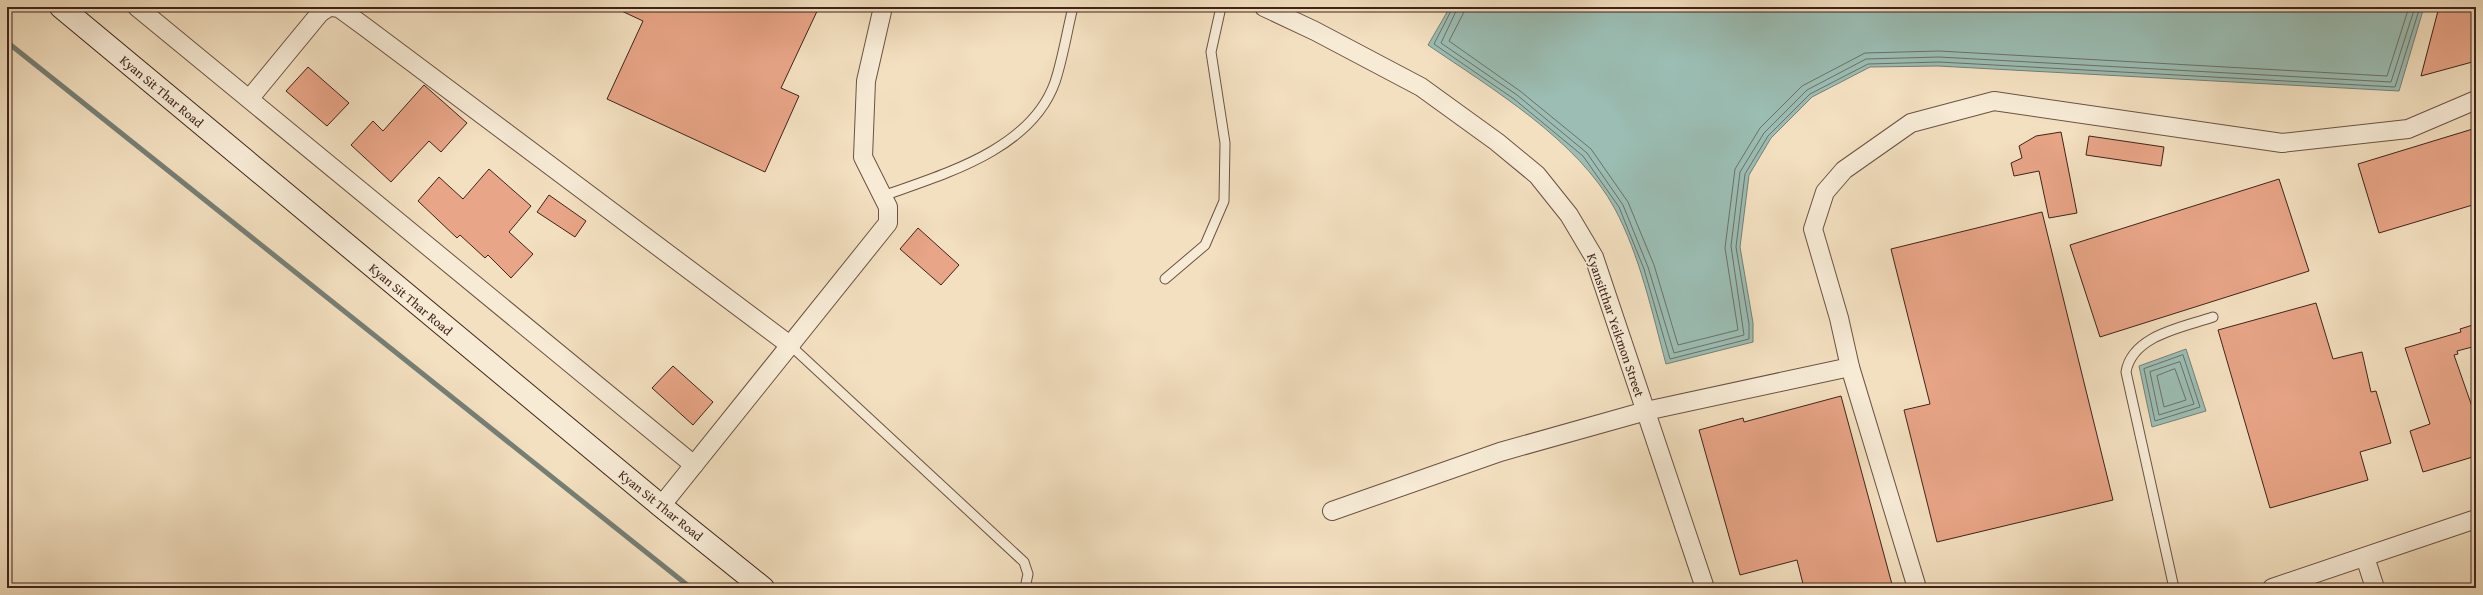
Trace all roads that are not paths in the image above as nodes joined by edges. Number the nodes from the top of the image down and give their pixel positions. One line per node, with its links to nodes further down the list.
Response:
1 (62, 7): 18 (main road, Kyan Sit Thar Road)
2 (137, 7): 9 (street)
3 (329, 7): 9 (street)
4 (332, 7): 14 (street)
5 (883, 7): 11 (street)
6 (1073, 7): 11 (lane)
7 (1221, 7): 12 (lane)
8 (1264, 7): 16 (street, Kyansitthar Yeikmon Street)
9 (250, 98): 17 (street)
10 (2476, 100): 15 (street)
11 (883, 196): 14 (street)
12 (1165, 279)
13 (2213, 318): 26 (lane)
14 (791, 346): 17 (street); 23 (lane)
15 (1850, 367): 16 (street); 25 (street)
16 (1646, 411): 19 (street); 24 (street, Kyansitthar Yeikmon Street)
17 (694, 465): 18 (street)
18 (661, 506): 22 (main road, Kyan Sit Thar Road)
19 (1332, 511)
20 (2476, 519): 21 (street)
21 (2365, 557): 27 (street); 28 (street)
22 (763, 588)
23 (1025, 588)
24 (1705, 588)
25 (1917, 588)
26 (2174, 588)
27 (2272, 588)
28 (2375, 588)

